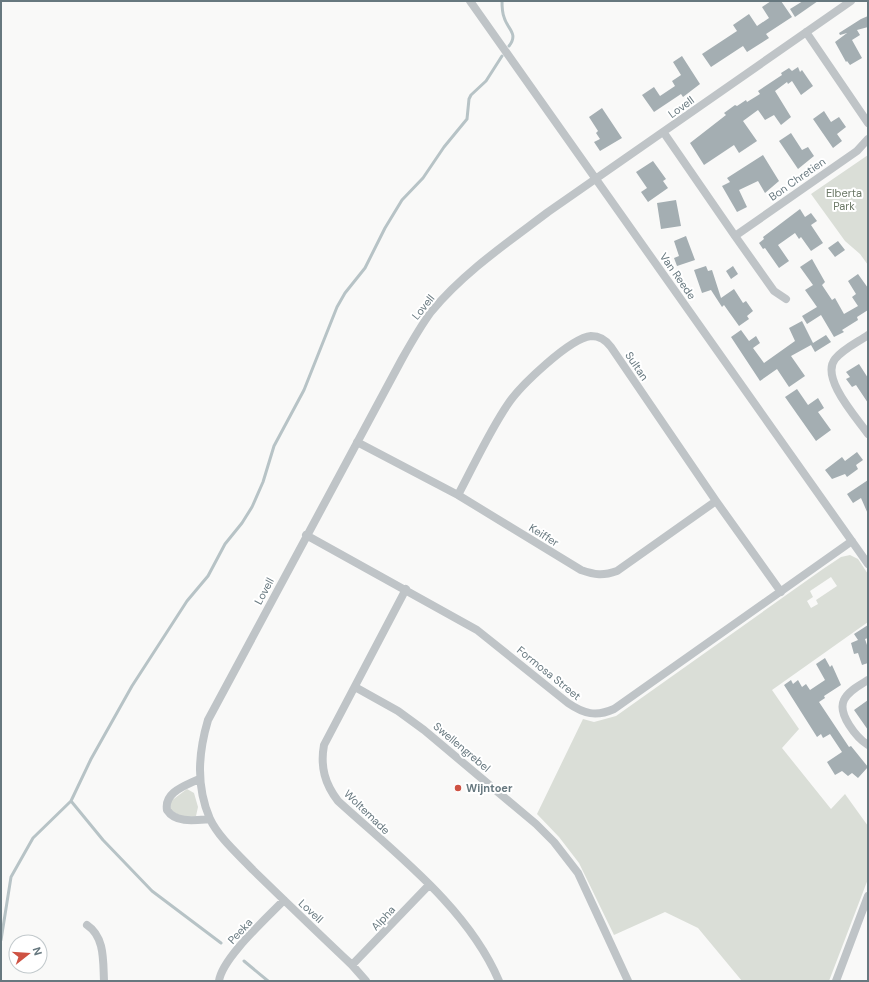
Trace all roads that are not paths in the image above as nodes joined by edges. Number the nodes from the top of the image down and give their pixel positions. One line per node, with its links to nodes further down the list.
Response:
1 (470, 1): 7 (street, Van Reede)
2 (851, 1): 3 (street, Lovell)
3 (806, 32): 4 (street); 5 (street, Lovell)
4 (868, 123)
5 (664, 133): 7 (street, Lovell); 8 (street)
6 (868, 139): 8 (street, Bon Chretien)
7 (596, 179): 12 (street, Lovell); 16 (street, Van Reede)
8 (735, 236): 9 (street)
9 (786, 299)
10 (868, 335): 11 (street)
11 (868, 434)
12 (356, 442): 13 (street, Keiffer); 15 (street, Lovell)
13 (458, 495): 14 (street, Keiffer); 14 (street, Sultan)
14 (716, 501): 19 (street, Sultan)
15 (306, 535): 18 (street, Formosa Street); 23 (street, Lovell)
16 (852, 542): 17 (street, Van Reede); 19 (street, Formosa Street)
17 (868, 564)
18 (406, 589): 19 (street, Formosa Street); 21 (street, Woltemade)
19 (781, 592)
20 (868, 680): 22 (street)
21 (355, 687): 25 (street, Woltemade); 34 (street, Swellengrebel)
22 (868, 745)
23 (199, 779): 24 (street, Lovell); 24 (street)
24 (210, 819): 27 (street, Lovell)
25 (429, 885): 29 (street, Alpha); 33 (street, Woltemade)
26 (868, 896): 35 (street)
27 (284, 900): 29 (street, Lovell); 31 (street, Peeka)
28 (87, 925): 30 (street)
29 (352, 966): 32 (street, Lovell)
30 (104, 981)
31 (219, 981)
32 (366, 981)
33 (499, 981)
34 (628, 981)
35 (836, 981)

